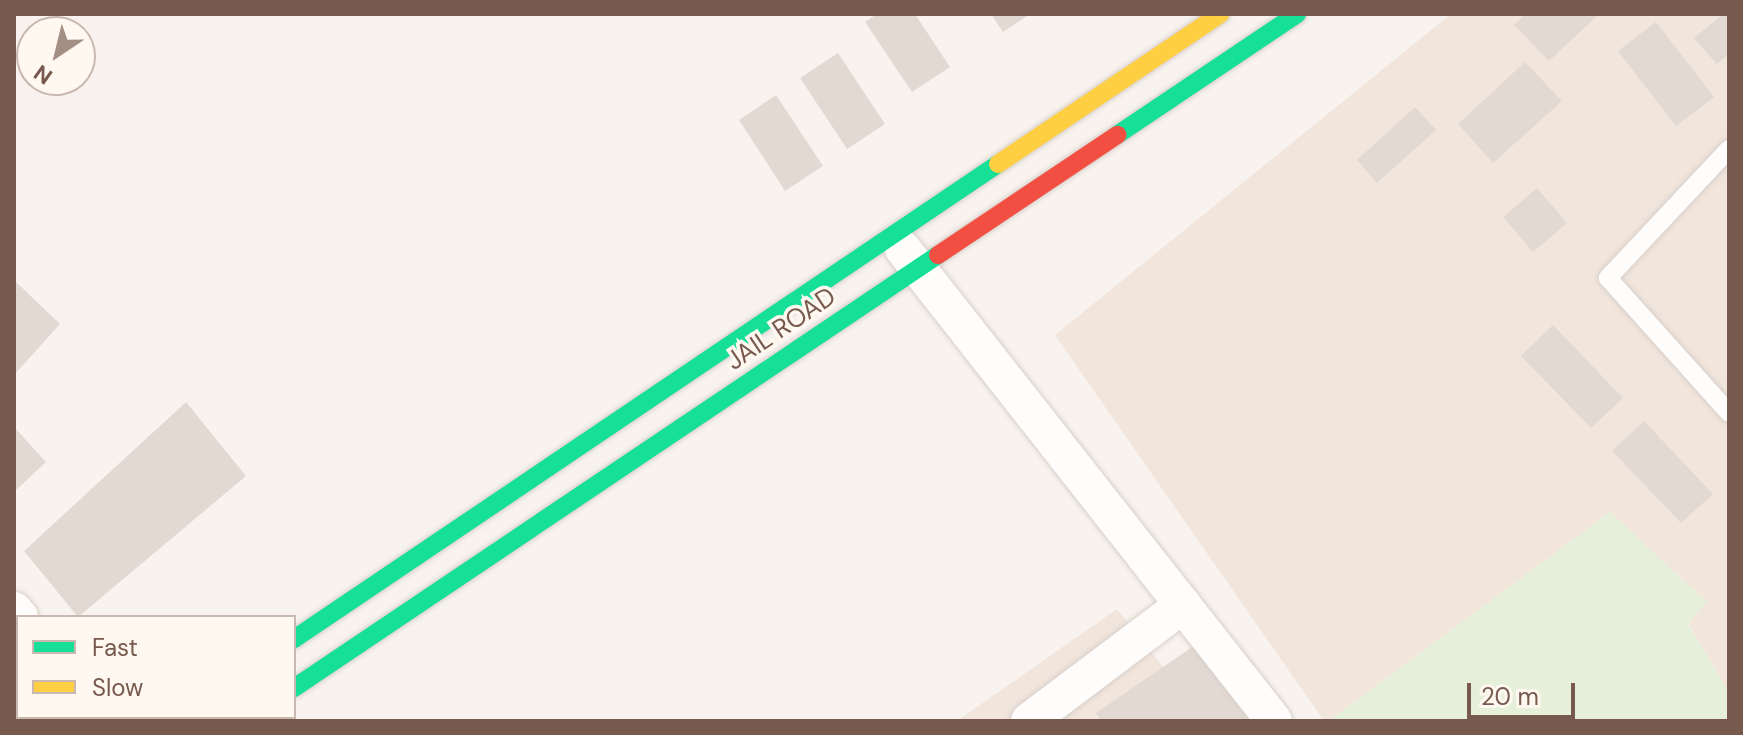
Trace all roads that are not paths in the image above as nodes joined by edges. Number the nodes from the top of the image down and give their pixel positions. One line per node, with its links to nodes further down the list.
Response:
1 (1220, 14): 4 (main road, JAIL ROAD)
2 (1297, 14): 5 (main road, JAIL ROAD)
3 (1729, 149): 6 (lane)
4 (892, 236): 5 (street); 8 (main road, JAIL ROAD)
5 (918, 269): 7 (street); 9 (main road, JAIL ROAD)
6 (1729, 413)
7 (1183, 605): 10 (street); 11 (street)
8 (296, 638)
9 (296, 687)
10 (1029, 721)
11 (1274, 721)

